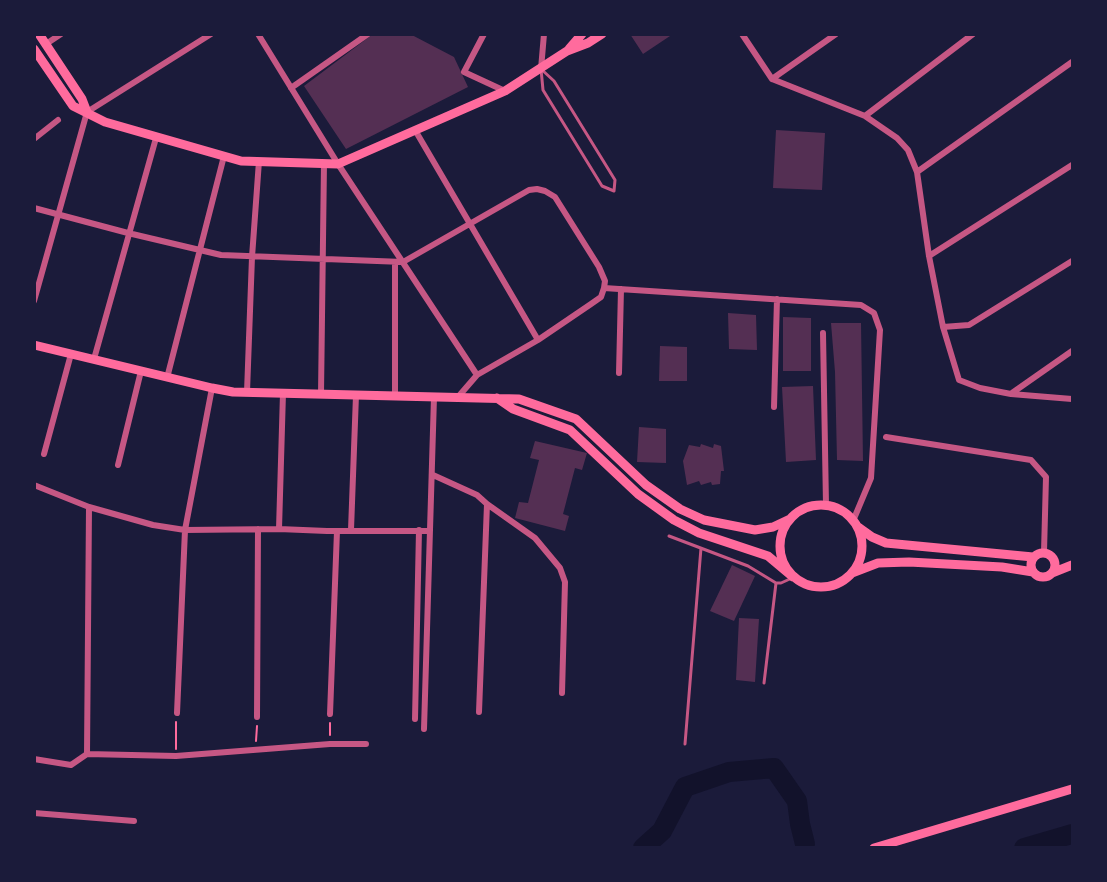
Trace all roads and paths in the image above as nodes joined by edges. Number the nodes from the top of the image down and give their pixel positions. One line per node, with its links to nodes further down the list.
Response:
1 (39, 34): 13 (main road)
2 (61, 34): 13 (street)
3 (211, 34): 21 (street)
4 (258, 34): 19 (street)
5 (368, 34): 19 (street)
6 (484, 34): 20 (street)
7 (544, 34): 17 (street)
8 (582, 34): 15 (main road)
9 (602, 34): 15 (main road)
10 (742, 34): 18 (street)
11 (836, 34): 18 (street)
12 (973, 34): 22 (street)
13 (46, 44): 21 (main road)
14 (35, 50): 21 (main road)
15 (567, 51): 17 (main road)
16 (1072, 62): 32 (street)
17 (541, 69): 17 (lane); 20 (main road)
18 (772, 79): 22 (street)
19 (291, 88): 30 (street)
20 (505, 92): 24 (main road)
21 (87, 112): 25 (main road); 34 (street)
22 (865, 116): 32 (street)
23 (58, 120): 26 (street)
24 (415, 130): 30 (main road); 35 (street)
25 (156, 138): 27 (main road); 36 (street)
26 (34, 139)
27 (224, 156): 28 (main road); 37 (street)
28 (259, 161): 29 (main road); 39 (street)
29 (324, 163): 30 (main road); 40 (street)
30 (338, 164): 43 (street)
31 (1072, 165): 38 (street)
32 (917, 172): 38 (street)
33 (34, 208): 34 (street)
34 (58, 214): 36 (street); 47 (street)
35 (470, 223): 43 (street); 44 (street); 50 (street)
36 (128, 233): 37 (street); 54 (street)
37 (200, 251): 39 (street); 58 (street)
38 (929, 255): 48 (street)
39 (252, 257): 40 (street); 60 (street)
40 (323, 259): 42 (street); 62 (street)
41 (1072, 261): 48 (street)
42 (395, 262): 43 (street); 65 (street)
43 (403, 262): 57 (street)
44 (604, 288): 45 (street); 50 (street)
45 (621, 290): 46 (street); 56 (street)
46 (777, 300): 70 (street); 80 (street)
47 (34, 301)
48 (943, 327): 63 (street)
49 (823, 333): 77 (street)
50 (538, 340): 57 (street)
51 (34, 345): 53 (main road)
52 (1072, 351): 63 (street)
53 (71, 354): 54 (main road); 72 (street)
54 (94, 359): 55 (main road)
55 (141, 371): 58 (main road); 73 (street)
56 (619, 373)
57 (477, 375): 67 (street)
58 (167, 378): 59 (main road)
59 (212, 388): 60 (main road); 83 (street)
60 (247, 392): 61 (main road)
61 (283, 393): 62 (main road); 81 (street)
62 (321, 394): 64 (main road)
63 (1011, 394): 69 (street)
64 (356, 395): 65 (main road); 84 (street)
65 (395, 396): 66 (main road)
66 (434, 397): 67 (main road); 74 (street)
67 (458, 398): 68 (main road)
68 (498, 398): 79 (main road); 97 (main road)
69 (1072, 399)
70 (774, 407)
71 (886, 437): 90 (street)
72 (44, 454)
73 (118, 465)
74 (433, 475): 76 (street); 87 (street)
75 (34, 485): 78 (street)
76 (487, 504): 100 (street); 101 (street)
77 (826, 505): 79 (main road); 80 (main road)
78 (89, 507): 83 (street); 111 (street)
79 (790, 519): 97 (main road)
80 (855, 524): 91 (main road); 95 (main road)
81 (279, 528): 82 (street); 86 (street)
82 (258, 529): 83 (street); 104 (street)
83 (185, 530): 102 (street)
84 (351, 530): 85 (street); 86 (street)
85 (419, 530): 87 (street); 105 (street)
86 (337, 531): 103 (street)
87 (430, 531): 106 (street)
88 (669, 536): 89 (lane)
89 (701, 548): 98 (lane); 109 (lane)
90 (1044, 552): 91 (main road); 92 (main road)
91 (1033, 557): 94 (main road)
92 (1054, 558): 93 (main road); 96 (main road)
93 (1072, 563): 96 (main road)
94 (1033, 572): 95 (main road); 96 (main road)
95 (852, 573): 97 (main road)
96 (1052, 573)
97 (793, 577): 98 (lane)
98 (776, 583): 99 (lane)
99 (764, 683)
100 (562, 693)
101 (479, 712)
102 (177, 713): 112 (path)
103 (330, 714): 107 (path)
104 (257, 717): 110 (path)
105 (415, 719)
106 (424, 729)
107 (330, 744): 108 (street); 110 (street)
108 (366, 744)
109 (685, 744)
110 (256, 749): 112 (street)
111 (87, 754): 112 (street); 113 (street)
112 (176, 756)
113 (34, 759)
114 (1072, 789): 117 (main road)
115 (34, 813): 116 (street)
116 (134, 821)
117 (874, 848)

